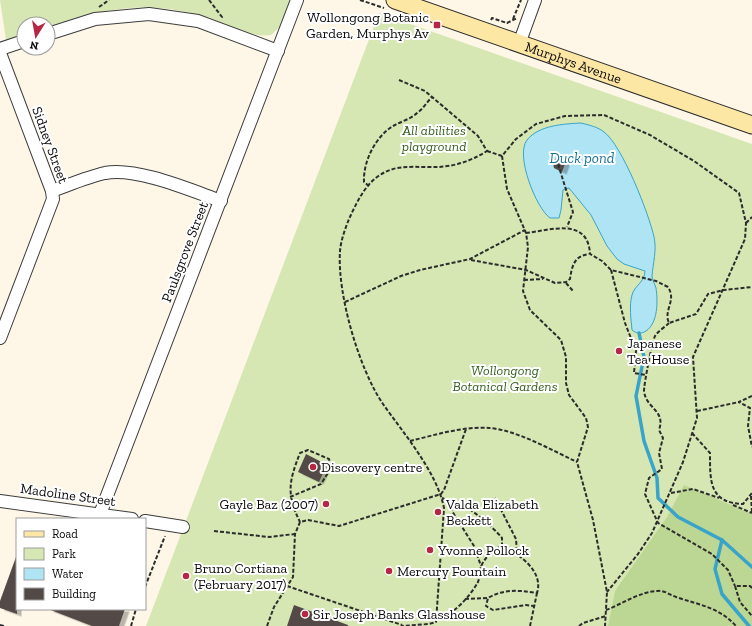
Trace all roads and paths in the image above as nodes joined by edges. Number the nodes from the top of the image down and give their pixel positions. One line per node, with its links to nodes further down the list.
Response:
1 (209, 0): 7 (path)
2 (297, 0): 12 (street, Paulsgrove Street)
3 (395, 0): 10 (street, Murphys Avenue)
4 (521, 0): 6 (path)
5 (535, 0): 10 (street)
6 (492, 18)
7 (218, 28): 8 (street); 12 (street)
8 (56, 31)
9 (16, 44): 11 (street)
10 (519, 44): 16 (street, Murphys Avenue)
11 (0, 49)
12 (278, 52): 22 (street, Paulsgrove Street)
13 (0, 53): 21 (street, Sidney Street)
14 (399, 80): 15 (path)
15 (432, 97): 17 (path); 20 (path)
16 (752, 125)
17 (487, 151): 18 (path); 20 (path)
18 (502, 156): 24 (path); 26 (path)
19 (558, 164): 25 (path)
20 (368, 186): 37 (path)
21 (52, 190): 22 (street); 39 (street, Sidney Street)
22 (221, 201): 61 (street, Paulsgrove Street)
23 (752, 217): 24 (path)
24 (746, 223): 35 (path)
25 (567, 228): 26 (path); 27 (path)
26 (526, 232): 28 (path); 29 (path)
27 (590, 254): 30 (path); 33 (path)
28 (470, 260): 29 (path); 37 (path)
29 (526, 270): 31 (path); 32 (path)
30 (611, 270): 38 (path); 40 (path)
31 (544, 279): 32 (path); 33 (path)
32 (524, 280): 49 (path)
33 (566, 282): 36 (path)
34 (752, 287): 35 (path)
35 (724, 290): 38 (path); 44 (path)
36 (573, 291)
37 (345, 302): 47 (path)
38 (669, 323): 40 (path)
39 (0, 338)
40 (646, 376): 65 (path)
41 (752, 396): 42 (path)
42 (738, 402): 43 (path); 44 (path)
43 (751, 409): 48 (path)
44 (696, 411): 46 (path)
45 (466, 429): 47 (path); 49 (path); 51 (path)
46 (692, 433): 50 (path); 56 (path)
47 (410, 441): 51 (path)
48 (752, 447)
49 (578, 462): 77 (path)
50 (670, 493): 56 (path); 65 (path)
51 (441, 494): 54 (path); 64 (path)
52 (752, 495): 59 (path); 60 (path)
53 (290, 497): 53 (path); 64 (path)
54 (442, 498): 58 (path); 86 (path)
55 (495, 498): 71 (path)
56 (720, 498): 59 (path)
57 (0, 501): 61 (street, Madoline Street)
58 (450, 501): 70 (path); 72 (path)
59 (730, 504): 60 (path)
60 (752, 512)
61 (100, 514): 62 (street, Madoline Street)
62 (126, 518)
63 (146, 521): 66 (street)
64 (300, 522): 69 (path)
65 (658, 523): 75 (path); 77 (path)
66 (183, 526)
67 (214, 531): 69 (path)
68 (159, 533): 73 (path)
69 (295, 534): 74 (path)
70 (502, 546): 71 (path); 72 (path)
71 (517, 553): 78 (path)
72 (481, 566): 80 (path)
73 (146, 584)
74 (287, 586): 91 (path); 92 (path)
75 (735, 586): 76 (path); 85 (path)
76 (752, 588)
77 (607, 592): 83 (path)
78 (537, 593): 79 (path); 81 (path)
79 (488, 598): 80 (path); 81 (path)
80 (466, 599): 86 (path)
81 (534, 606): 93 (path)
82 (136, 610): 90 (path)
83 (606, 610): 84 (path); 96 (path)
84 (606, 616): 94 (path); 95 (path)
85 (752, 616)
86 (438, 618): 88 (path)
87 (0, 625): 89 (path)
88 (431, 625): 92 (path)
89 (4, 626)
90 (131, 626)
91 (267, 626)
92 (402, 626)
93 (530, 626)
94 (580, 626)
95 (605, 626)
96 (736, 626)

